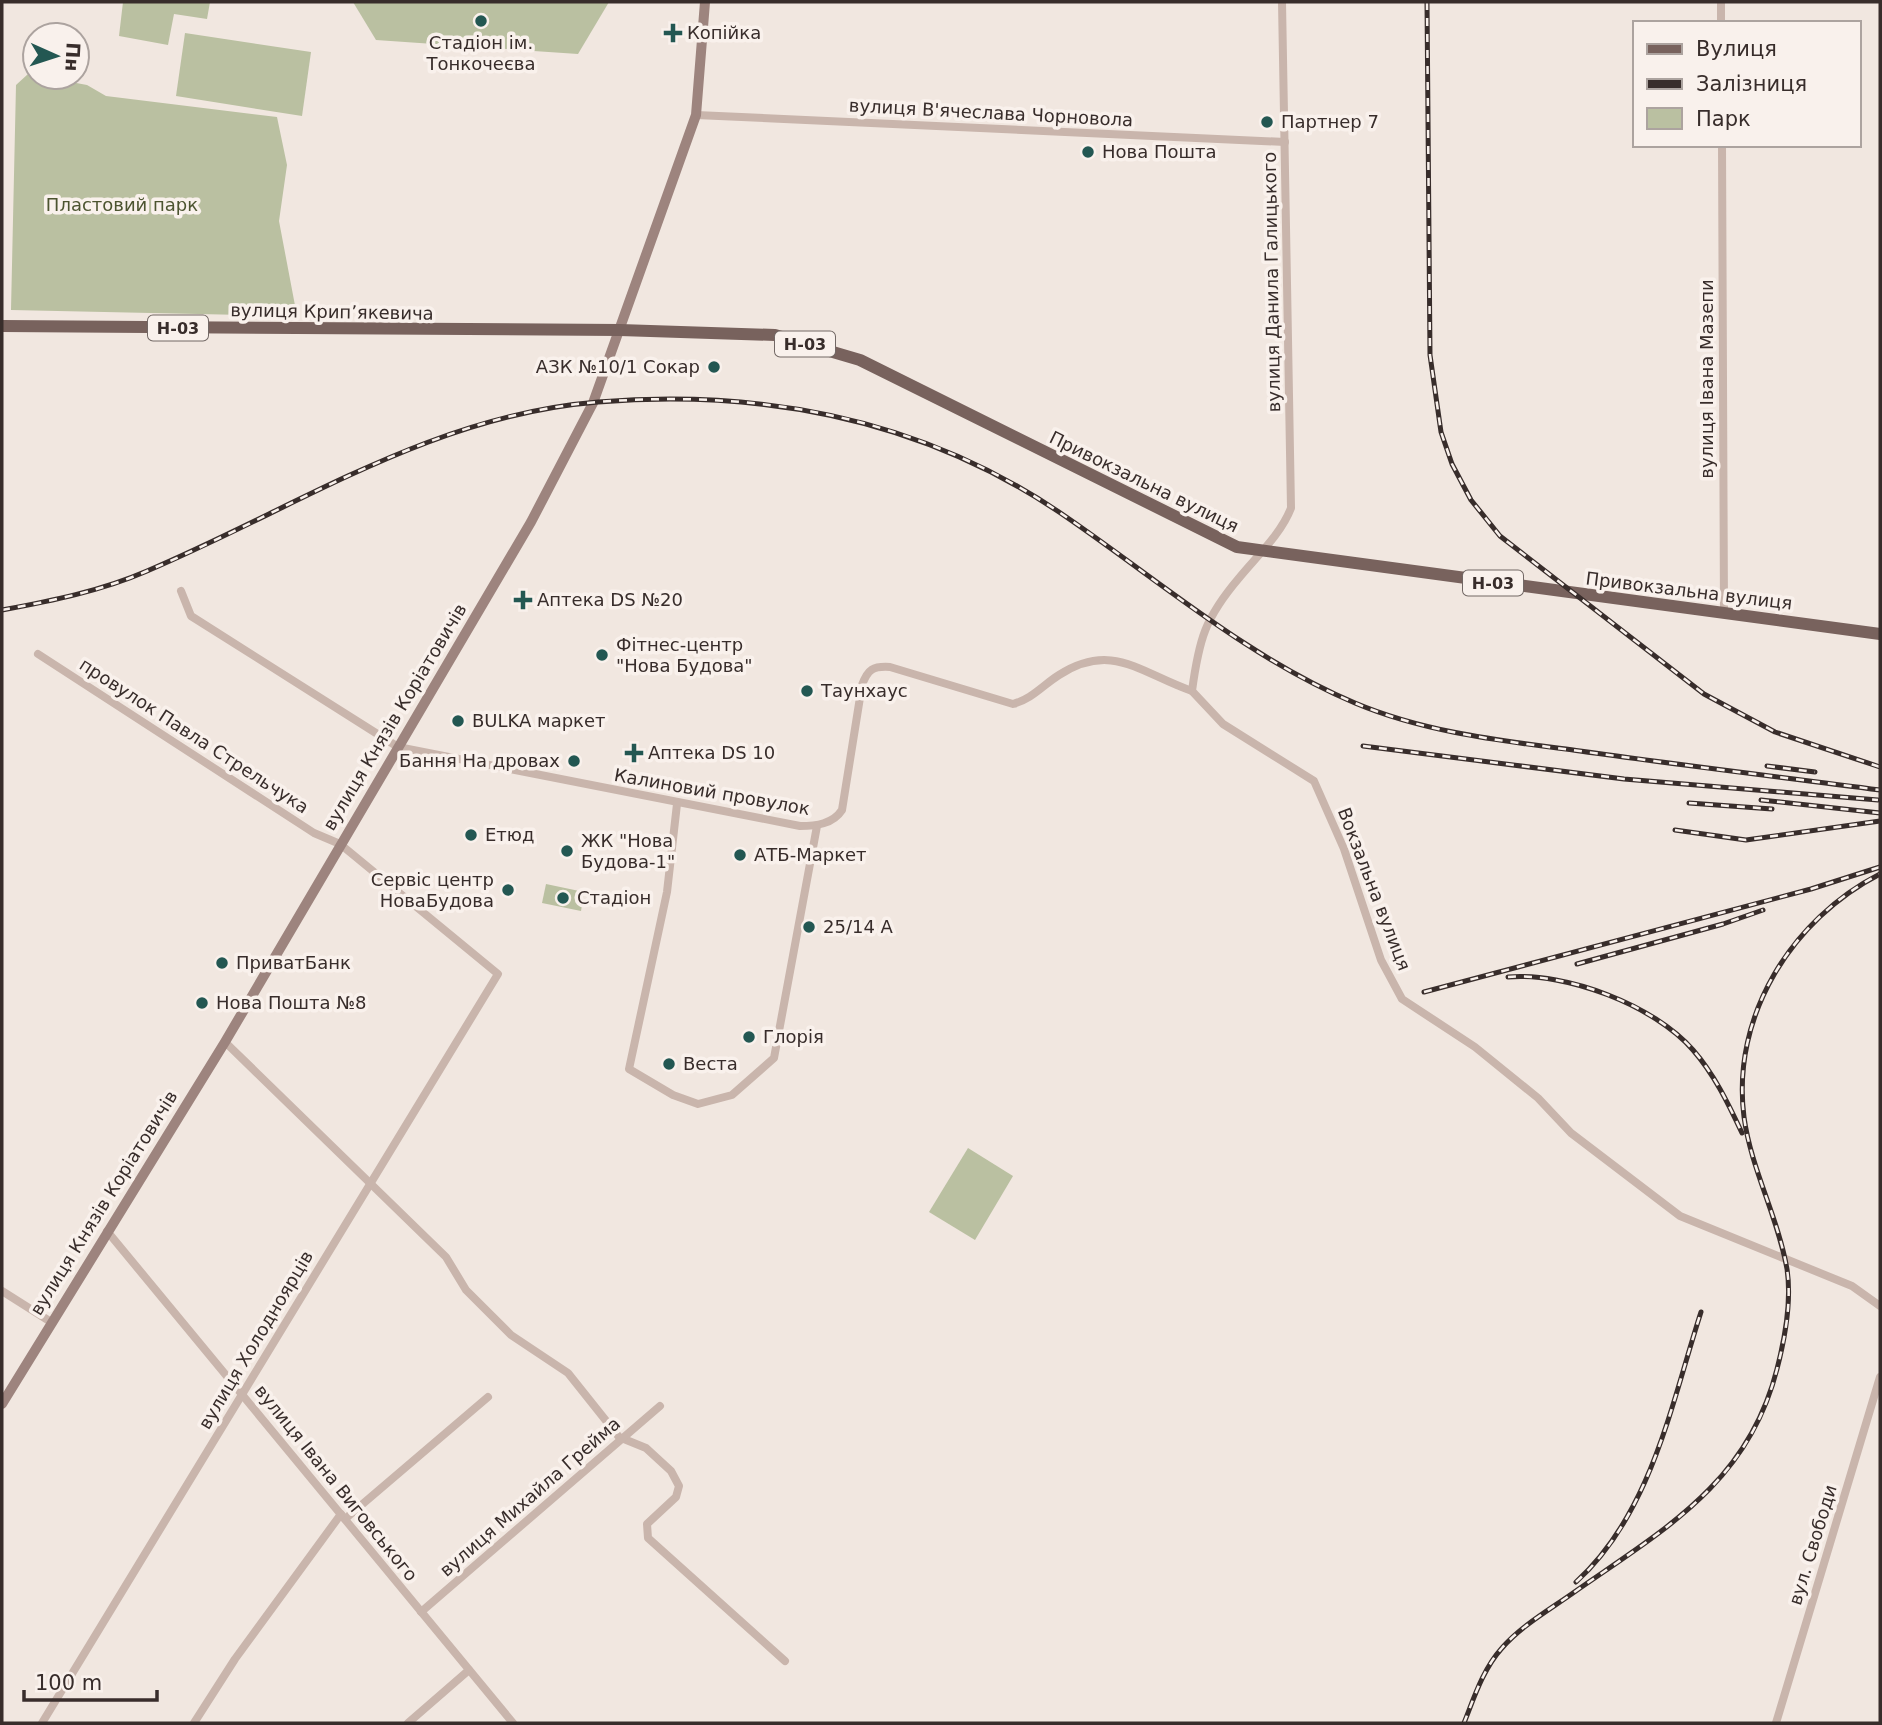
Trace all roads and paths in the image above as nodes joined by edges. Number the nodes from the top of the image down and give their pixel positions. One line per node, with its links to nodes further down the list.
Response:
1 (705, 2): 5 (main road, вулиця Князів Коріатовичів)
2 (1282, 2): 6 (street, вулиця Данила Галицького)
3 (1721, 2): 4 (street)
4 (1721, 21)
5 (696, 115): 6 (street, вулиця В'ячеслава Чорновола); 9 (main road, вулиця Князів Коріатовичів)
6 (1286, 142): 10 (street, вулиця Данила Галицького)
7 (1722, 147): 12 (street, вулиця Івана Мазепи)
8 (2, 326): 9 (main road, вулиця Крипʼякевича / Н-03)
9 (620, 330): 10 (main road, Привокзальна вулиця / Н-03); 16 (main road, вулиця Князів Коріатовичів)
10 (1262, 552): 12 (main road, Привокзальна вулиця / Н-03); 15 (street)
11 (181, 591): 16 (street, Калиновий провулок)
12 (1724, 614): 13 (main road, Привокзальна вулиця / Н-03)
13 (1880, 634)
14 (38, 654): 19 (street, провулок Павла Стрельчука)
15 (1192, 691): 18 (street, Калиновий провулок); 25 (street, Вокзальна вулиця)
16 (398, 747): 17 (street, Калиновий провулок); 19 (main road, вулиця Князів Коріатовичів)
17 (677, 804): 18 (street, Калиновий провулок); 18 (street)
18 (817, 826)
19 (340, 844): 20 (street, провулок Павла Стрельчука); 21 (main road, вулиця Князів Коріатовичів)
20 (498, 974): 22 (street, вулиця Холодноярців)
21 (225, 1042): 22 (street); 23 (main road, вулиця Князів Коріатовичів)
22 (369, 1184): 28 (street, вулиця Холодноярців); 32 (street)
23 (107, 1231): 26 (main road, вулиця Князів Коріатовичів); 28 (street, вулиця Івана Виговського)
24 (2, 1291): 26 (street)
25 (1880, 1306)
26 (51, 1322): 30 (main road, вулиця Князів Коріатовичів)
27 (1880, 1377): 41 (street, вул. Свободи)
28 (242, 1394): 33 (street, вулиця Івана Виговського); 37 (street, вулиця Холодноярців)
29 (488, 1397): 33 (street)
30 (2, 1404)
31 (660, 1406): 32 (street, вулиця Михайла Грейма)
32 (622, 1438): 34 (street, вулиця Михайла Грейма); 35 (street)
33 (343, 1517): 34 (street, вулиця Івана Виговського); 38 (street)
34 (421, 1612): 36 (street, вулиця Івана Виговського)
35 (785, 1661)
36 (469, 1670): 39 (street); 40 (street, вулиця Івана Виговського)
37 (42, 1723)
38 (194, 1723)
39 (408, 1723)
40 (513, 1723)
41 (1776, 1723)

